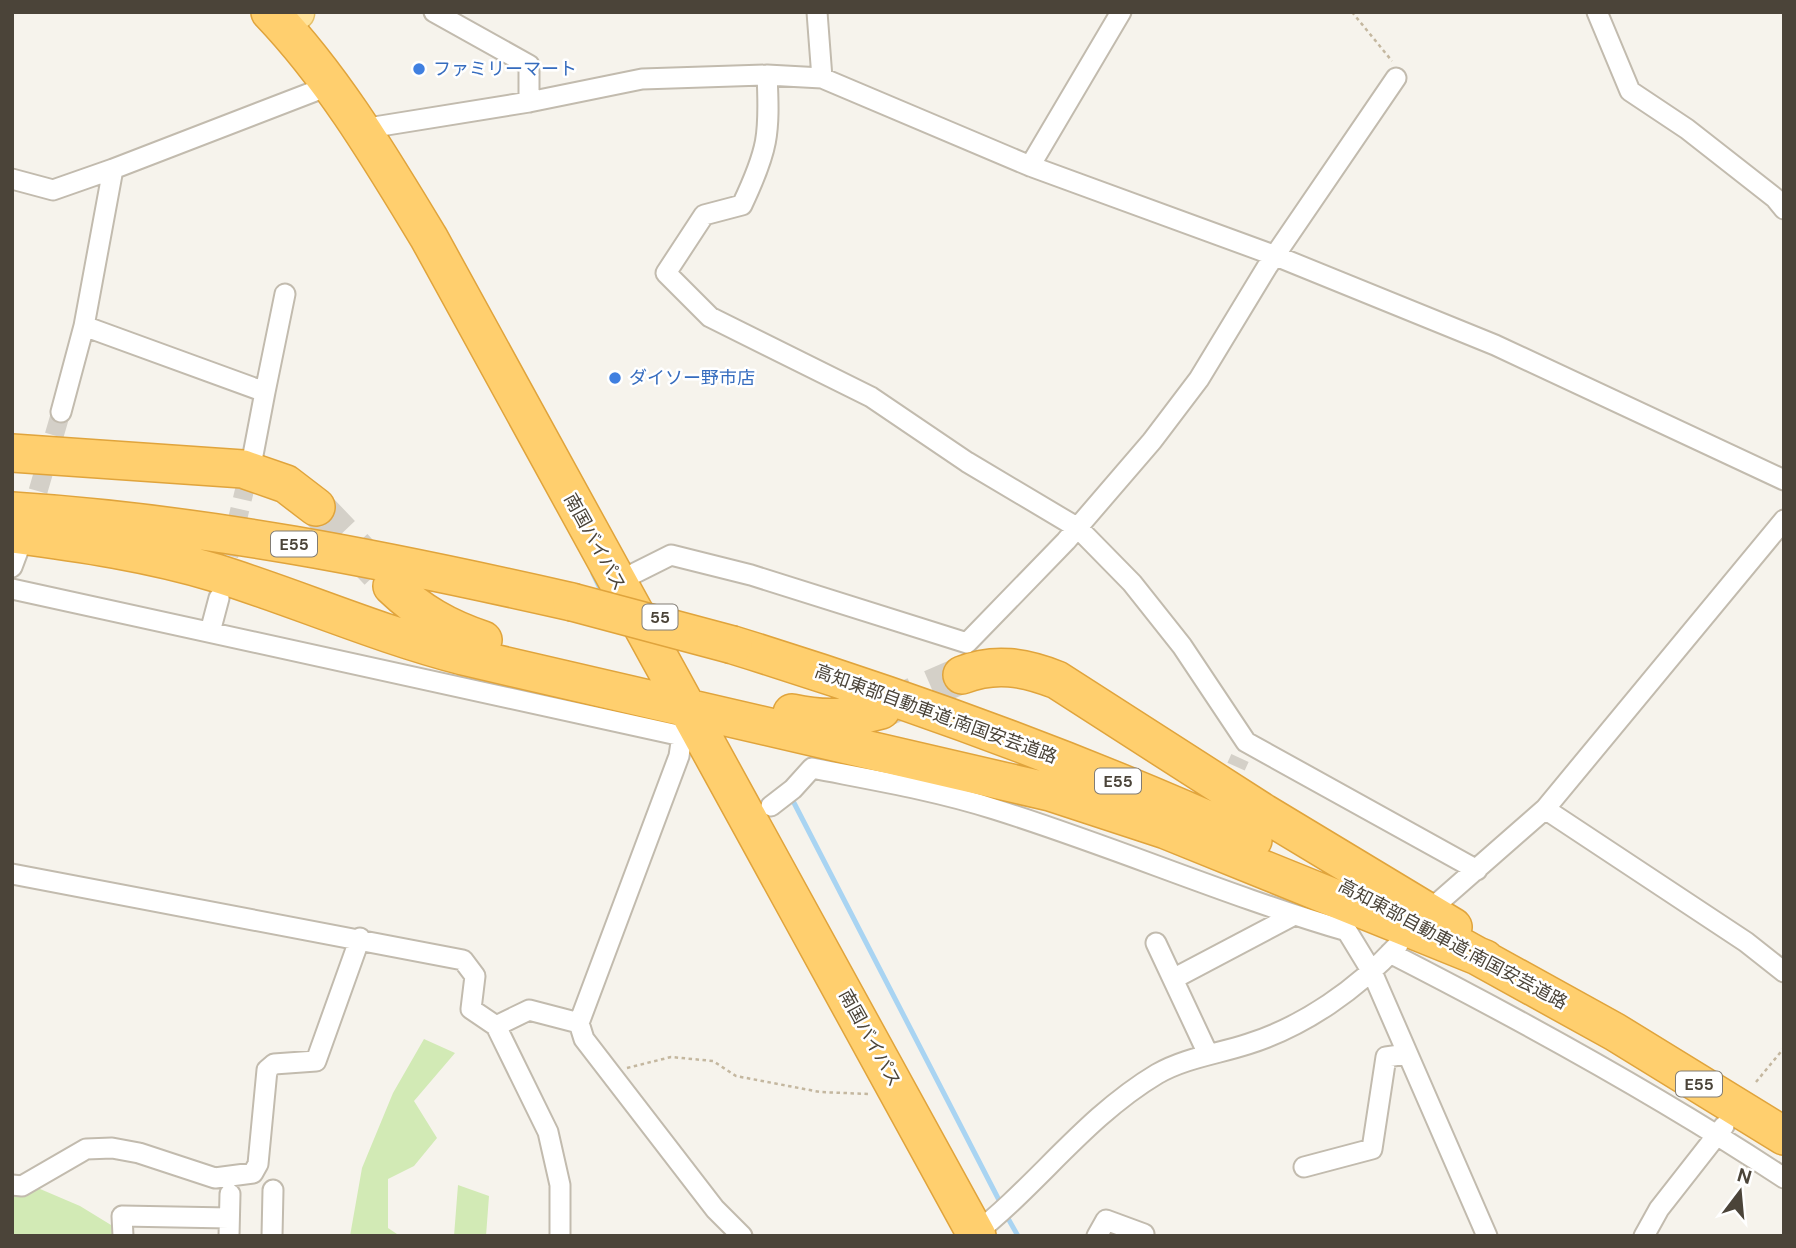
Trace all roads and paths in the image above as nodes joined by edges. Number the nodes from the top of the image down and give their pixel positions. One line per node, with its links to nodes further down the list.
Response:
1 (270, 12): 11 (highway, 南国バイパス / 55)
2 (298, 12): 13 (highway, 南国バイパス / 55)
3 (817, 12): 9 (street)
4 (1121, 12): 14 (street)
5 (1352, 12): 10 (path)
6 (1597, 12): 17 (street)
7 (446, 15): 12 (street)
8 (766, 75): 9 (street); 12 (street); 28 (street)
9 (822, 78): 14 (street)
10 (1396, 78): 18 (street)
11 (321, 90): 13 (highway, 南国バイパス / 55); 15 (street)
12 (529, 102): 13 (street)
13 (373, 127): 31 (highway, 南国バイパス / 55); 37 (highway, 南国バイパス / 55)
14 (1030, 166): 18 (street)
15 (113, 169): 16 (street); 20 (street)
16 (12, 179)
17 (1784, 209)
18 (1276, 256): 25 (street); 28 (street)
19 (285, 294): 21 (street)
20 (84, 326): 21 (street); 22 (street)
21 (265, 392): 24 (street)
22 (61, 412)
23 (12, 453): 26 (highway)
24 (253, 456)
25 (1784, 480)
26 (316, 507)
27 (1784, 520): 40 (street)
28 (1078, 528): 31 (street); 42 (street)
29 (15, 529): 30 (street); 37 (highway); 49 (highway, 高知東部自動車道;南国安芸道路 / E55, bridge)
30 (12, 568)
31 (635, 573): 37 (highway, 南国バイパス / 55)
32 (392, 586): 37 (highway)
33 (12, 589): 35 (street)
34 (219, 598): 35 (street)
35 (210, 632): 37 (street)
36 (962, 675): 55 (highway)
37 (695, 708): 38 (highway); 39 (highway, 南国バイパス / 55); 49 (highway); 53 (street); 61 (highway, 南国バイパス / 55)
38 (880, 710)
39 (771, 806): 44 (street); 69 (highway, 南国バイパス / 55)
40 (1545, 809): 42 (street); 51 (street)
41 (1195, 858): 44 (street)
42 (1477, 870): 45 (street)
43 (12, 873): 47 (street)
44 (1187, 878): 46 (street)
45 (1440, 901)
46 (1294, 915): 50 (street); 52 (street)
47 (360, 938): 54 (street); 66 (street)
48 (1156, 943): 52 (street)
49 (1485, 959): 55 (highway, 高知東部自動車道;南国安芸道路 / E55)
50 (1372, 972): 57 (street); 58 (street); 62 (street)
51 (1784, 972)
52 (1173, 979): 57 (street)
53 (579, 1023): 54 (street); 59 (street)
54 (496, 1027): 74 (street)
55 (1615, 1032): 63 (highway, 高知東部自動車道;南国安芸道路 / E55)
56 (1784, 1048): 60 (path)
57 (1208, 1054): 69 (street)
58 (1407, 1054): 64 (street); 77 (street)
59 (610, 1072): 61 (path); 75 (street)
60 (1756, 1082)
61 (901, 1095): 69 (highway, 南国バイパス / 55)
62 (1721, 1130): 65 (street); 78 (street)
63 (1784, 1136)
64 (1304, 1167)
65 (1784, 1178)
66 (12, 1185)
67 (273, 1190): 73 (street)
68 (230, 1194): 70 (street)
69 (989, 1225)
70 (229, 1227): 72 (street)
71 (1144, 1234): 76 (street)
72 (123, 1236)
73 (272, 1236)
74 (560, 1236)
75 (742, 1236)
76 (1097, 1236)
77 (1487, 1236)
78 (1644, 1236)

